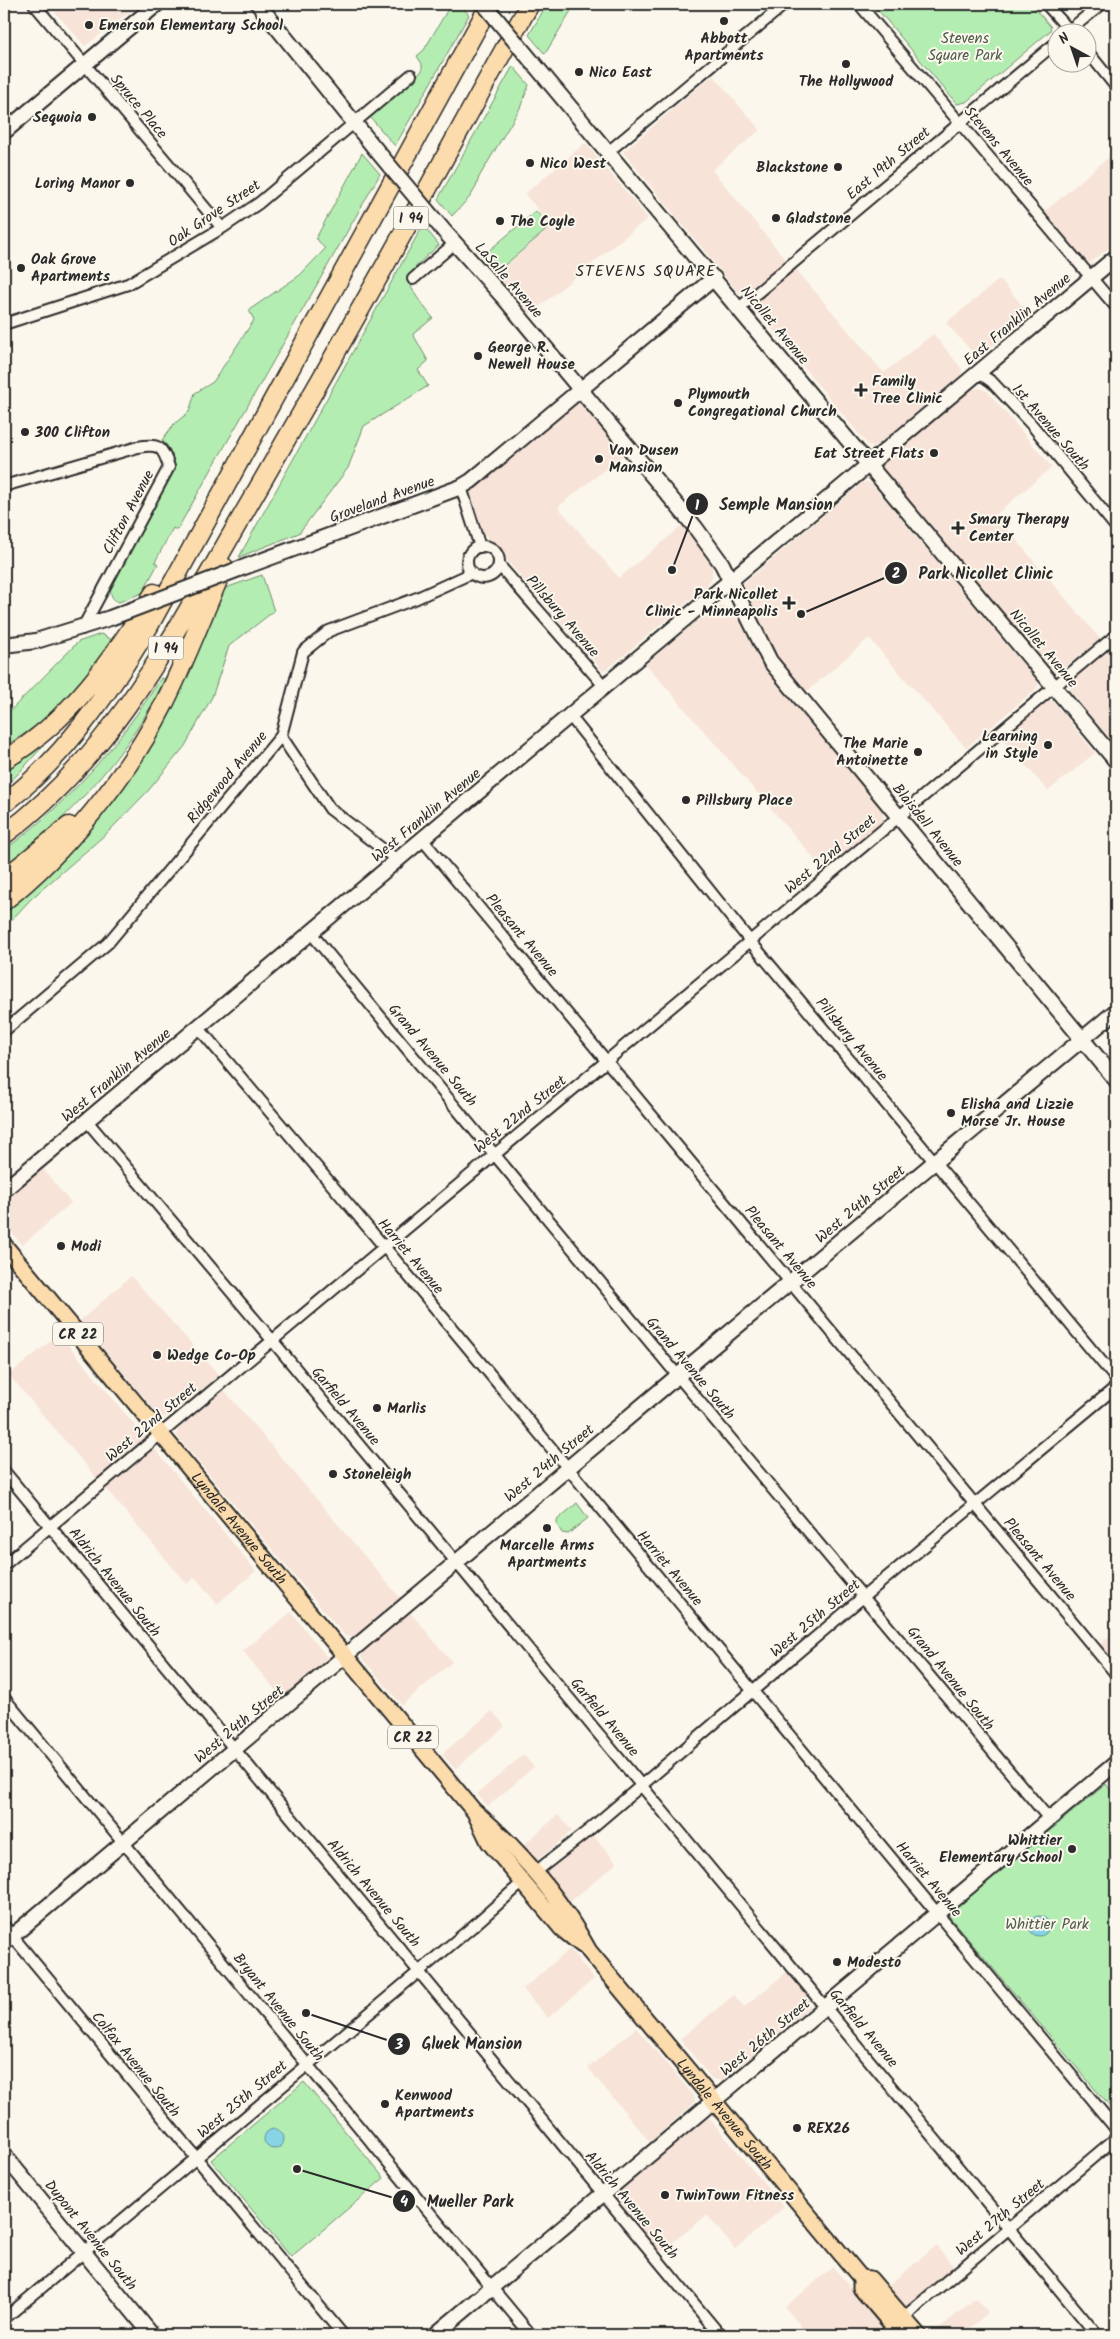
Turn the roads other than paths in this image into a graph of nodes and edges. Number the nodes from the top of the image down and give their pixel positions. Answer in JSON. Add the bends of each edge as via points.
{"nodes":[{"id":1,"x":34,"y":4,"type":"edge"},
{"id":2,"x":157,"y":4,"type":"edge"},
{"id":3,"x":258,"y":4,"type":"edge"},
{"id":4,"x":484,"y":4,"type":"edge"},
{"id":5,"x":490,"y":4,"type":"edge"},
{"id":6,"x":530,"y":4,"type":"edge"},
{"id":7,"x":785,"y":4,"type":"edge"},
{"id":8,"x":859,"y":4,"type":"edge"},
{"id":9,"x":1046,"y":4,"type":"edge"},
{"id":10,"x":1102,"y":4,"type":"edge"},
{"id":11,"x":1061,"y":22,"type":"edge"},
{"id":12,"x":1081,"y":22,"type":"edge"},
{"id":13,"x":1048,"y":49,"type":"edge"},
{"id":14,"x":84,"y":64,"type":"junction"},
{"id":15,"x":1098,"y":64,"type":"edge"},
{"id":16,"x":411,"y":75,"type":"dead end"},
{"id":17,"x":1116,"y":86,"type":"edge"},
{"id":18,"x":355,"y":123,"type":"junction"},
{"id":19,"x":959,"y":123,"type":"junction"},
{"id":20,"x":4,"y":132,"type":"edge"},
{"id":21,"x":608,"y":152,"type":"junction"},
{"id":22,"x":222,"y":228,"type":"junction"},
{"id":23,"x":455,"y":243,"type":"junction"},
{"id":24,"x":1116,"y":257,"type":"edge"},
{"id":25,"x":714,"y":278,"type":"junction"},
{"id":26,"x":1091,"y":278,"type":"junction"},
{"id":27,"x":413,"y":279,"type":"dead end"},
{"id":28,"x":1116,"y":307,"type":"edge"},
{"id":29,"x":738,"y":308,"type":"junction"},
{"id":30,"x":4,"y":324,"type":"edge"},
{"id":31,"x":979,"y":373,"type":"junction"},
{"id":32,"x":581,"y":389,"type":"junction"},
{"id":33,"x":259,"y":424,"type":"junction"},
{"id":34,"x":291,"y":432,"type":"junction"},
{"id":35,"x":870,"y":464,"type":"junction"},
{"id":36,"x":4,"y":486,"type":"edge"},
{"id":37,"x":460,"y":487,"type":"junction"},
{"id":38,"x":1116,"y":527,"type":"edge"},
{"id":39,"x":480,"y":547,"type":"junction"},
{"id":40,"x":499,"y":564,"type":"junction"},
{"id":41,"x":472,"y":573,"type":"junction"},
{"id":42,"x":730,"y":582,"type":"junction"},
{"id":43,"x":82,"y":628,"type":"junction"},
{"id":44,"x":1116,"y":635,"type":"edge"},
{"id":45,"x":4,"y":645,"type":"edge"},
{"id":46,"x":1055,"y":686,"type":"junction"},
{"id":47,"x":605,"y":687,"type":"junction"},
{"id":48,"x":570,"y":716,"type":"junction"},
{"id":49,"x":59,"y":717,"type":"junction"},
{"id":50,"x":147,"y":734,"type":"junction"},
{"id":51,"x":281,"y":736,"type":"junction"},
{"id":52,"x":4,"y":754,"type":"edge"},
{"id":53,"x":4,"y":760,"type":"edge"},
{"id":54,"x":1116,"y":761,"type":"edge"},
{"id":55,"x":4,"y":804,"type":"edge"},
{"id":56,"x":899,"y":816,"type":"junction"},
{"id":57,"x":4,"y":835,"type":"edge"},
{"id":58,"x":422,"y":839,"type":"junction"},
{"id":59,"x":397,"y":860,"type":"junction"},
{"id":60,"x":4,"y":878,"type":"edge"},
{"id":61,"x":4,"y":902,"type":"edge"},
{"id":62,"x":311,"y":933,"type":"junction"},
{"id":63,"x":750,"y":941,"type":"junction"},
{"id":64,"x":1116,"y":1011,"type":"edge"},
{"id":65,"x":198,"y":1027,"type":"junction"},
{"id":66,"x":4,"y":1031,"type":"edge"},
{"id":67,"x":1082,"y":1039,"type":"junction"},
{"id":68,"x":608,"y":1061,"type":"junction"},
{"id":69,"x":1116,"y":1080,"type":"edge"},
{"id":70,"x":87,"y":1121,"type":"junction"},
{"id":71,"x":495,"y":1154,"type":"junction"},
{"id":72,"x":936,"y":1163,"type":"junction"},
{"id":73,"x":4,"y":1190,"type":"edge"},
{"id":74,"x":4,"y":1245,"type":"edge"},
{"id":75,"x":384,"y":1247,"type":"junction"},
{"id":76,"x":791,"y":1282,"type":"junction"},
{"id":77,"x":272,"y":1340,"type":"junction"},
{"id":78,"x":678,"y":1376,"type":"junction"},
{"id":79,"x":1116,"y":1379,"type":"edge"},
{"id":80,"x":1116,"y":1387,"type":"edge"},
{"id":81,"x":161,"y":1433,"type":"junction"},
{"id":82,"x":568,"y":1468,"type":"junction"},
{"id":83,"x":4,"y":1471,"type":"edge"},
{"id":84,"x":976,"y":1505,"type":"junction"},
{"id":85,"x":50,"y":1526,"type":"junction"},
{"id":86,"x":456,"y":1562,"type":"junction"},
{"id":87,"x":4,"y":1565,"type":"edge"},
{"id":88,"x":864,"y":1596,"type":"junction"},
{"id":89,"x":347,"y":1656,"type":"junction"},
{"id":90,"x":1116,"y":1674,"type":"edge"},
{"id":91,"x":752,"y":1692,"type":"junction"},
{"id":92,"x":4,"y":1698,"type":"edge"},
{"id":93,"x":235,"y":1749,"type":"junction"},
{"id":94,"x":1116,"y":1763,"type":"edge"},
{"id":95,"x":642,"y":1785,"type":"junction"},
{"id":96,"x":1046,"y":1817,"type":"junction"},
{"id":97,"x":124,"y":1842,"type":"junction"},
{"id":98,"x":528,"y":1878,"type":"junction"},
{"id":99,"x":938,"y":1912,"type":"junction"},
{"id":100,"x":6,"y":1935,"type":"edge"},
{"id":101,"x":419,"y":1972,"type":"junction"},
{"id":102,"x":827,"y":2006,"type":"junction"},
{"id":103,"x":306,"y":2064,"type":"junction"},
{"id":104,"x":714,"y":2101,"type":"junction"},
{"id":105,"x":1116,"y":2130,"type":"edge"},
{"id":106,"x":1116,"y":2138,"type":"edge"},
{"id":107,"x":4,"y":2155,"type":"edge"},
{"id":108,"x":194,"y":2158,"type":"junction"},
{"id":109,"x":603,"y":2194,"type":"junction"},
{"id":110,"x":1009,"y":2228,"type":"junction"},
{"id":111,"x":83,"y":2252,"type":"junction"},
{"id":112,"x":491,"y":2287,"type":"junction"},
{"id":113,"x":4,"y":2319,"type":"edge"},
{"id":114,"x":896,"y":2329,"type":"edge"},
{"id":115,"x":152,"y":2335,"type":"edge"},
{"id":116,"x":343,"y":2335,"type":"edge"},
{"id":117,"x":434,"y":2335,"type":"edge"},
{"id":118,"x":531,"y":2335,"type":"edge"},
{"id":119,"x":720,"y":2335,"type":"edge"},
{"id":120,"x":918,"y":2335,"type":"edge"},
{"id":121,"x":1097,"y":2335,"type":"edge"}],
"edges":[{"from":1,"to":14,"type":"street","name":"Spruce Place"},
{"from":2,"to":14,"type":"street"},
{"from":3,"to":18,"type":"street","name":"LaSalle Avenue"},
{"from":4,"to":21,"type":"street","name":"Nicollet Avenue","bridge":true},
{"from":5,"to":33,"type":"highway","number":"I 94"},
{"from":6,"to":34,"type":"highway","number":"I 94"},
{"from":7,"to":21,"type":"street"},
{"from":8,"to":19,"type":"street","name":"Stevens Avenue"},
{"from":9,"to":11,"type":"street"},
{"from":10,"to":12,"type":"street"},
{"from":13,"to":19,"type":"street","name":"East 19th Street"},
{"from":14,"to":20,"type":"street"},
{"from":14,"to":22,"type":"street","name":"Spruce Place"},
{"from":15,"to":17,"type":"street"},
{"from":16,"to":18,"type":"street","name":"Oak Grove Street"},
{"from":18,"to":22,"type":"street","name":"Oak Grove Street","via":[[259,203]]},
{"from":18,"to":23,"type":"street","name":"LaSalle Avenue","bridge":true},
{"from":19,"to":26,"type":"street","name":"Stevens Avenue"},
{"from":19,"to":29,"type":"street","name":"East 19th Street"},
{"from":21,"to":25,"type":"street","name":"Nicollet Avenue"},
{"from":22,"to":30,"type":"street","name":"Oak Grove Street","via":[[128,284]]},
{"from":23,"to":27,"type":"street"},
{"from":23,"to":32,"type":"street","name":"LaSalle Avenue"},
{"from":24,"to":26,"type":"street","name":"East Franklin Avenue"},
{"from":25,"to":29,"type":"street","name":"Nicollet Avenue"},
{"from":25,"to":32,"type":"street","name":"Groveland Avenue"},
{"from":26,"to":28,"type":"street","name":"Stevens Avenue"},
{"from":26,"to":31,"type":"street","name":"East Franklin Avenue"},
{"from":29,"to":35,"type":"street","name":"Nicollet Avenue"},
{"from":31,"to":35,"type":"street","name":"East Franklin Avenue"},
{"from":31,"to":38,"type":"street","name":"1st Avenue South","via":[[992,382],[1032,426]]},
{"from":32,"to":37,"type":"street","name":"Groveland Avenue"},
{"from":32,"to":42,"type":"street","name":"LaSalle Avenue","via":[[695,526],[722,564]]},
{"from":33,"to":49,"type":"highway","via":[[111,659]]},
{"from":33,"to":55,"type":"highway","number":"I 94","via":[[124,668],[57,754]]},
{"from":34,"to":50,"type":"highway","via":[[248,513],[173,684]]},
{"from":34,"to":57,"type":"highway","number":"I 94","via":[[165,649],[123,713],[57,791]]},
{"from":35,"to":42,"type":"street","name":"West Franklin Avenue"},
{"from":35,"to":46,"type":"street","name":"Nicollet Avenue"},
{"from":36,"to":43,"type":"street","name":"Clifton Avenue","via":[[151,444],[165,454],[169,467]]},
{"from":37,"to":39,"type":"street"},
{"from":37,"to":43,"type":"street","name":"Groveland Avenue","bridge":true},
{"from":39,"to":40,"type":"street","via":[[494,550]]},
{"from":39,"to":41,"type":"street","via":[[468,560]]},
{"from":40,"to":41,"type":"street","via":[[494,574],[489,576],[478,577]]},
{"from":40,"to":47,"type":"street","name":"Pillsbury Avenue"},
{"from":41,"to":51,"type":"street","name":"Ridgewood Avenue","via":[[329,631],[304,652]]},
{"from":42,"to":47,"type":"street","name":"West Franklin Avenue"},
{"from":42,"to":56,"type":"street","name":"Blaisdell Avenue","via":[[770,661]]},
{"from":43,"to":45,"type":"street","name":"Groveland Avenue","via":[[35,641]]},
{"from":44,"to":46,"type":"street","name":"West 22nd Street"},
{"from":46,"to":54,"type":"street","name":"Nicollet Avenue"},
{"from":46,"to":56,"type":"street","name":"West 22nd Street"},
{"from":47,"to":48,"type":"street","name":"West Franklin Avenue"},
{"from":48,"to":58,"type":"street","name":"West Franklin Avenue"},
{"from":48,"to":63,"type":"street","name":"Pillsbury Avenue"},
{"from":49,"to":52,"type":"highway","via":[[34,737]]},
{"from":49,"to":53,"type":"highway"},
{"from":50,"to":60,"type":"highway","via":[[91,804]]},
{"from":50,"to":61,"type":"highway","via":[[68,842]]},
{"from":51,"to":59,"type":"street","via":[[330,810]]},
{"from":51,"to":66,"type":"street","name":"Ridgewood Avenue","via":[[108,943]]},
{"from":56,"to":63,"type":"street","name":"West 22nd Street"},
{"from":56,"to":67,"type":"street","name":"Blaisdell Avenue"},
{"from":58,"to":59,"type":"street","name":"West Franklin Avenue"},
{"from":58,"to":68,"type":"street","name":"Pleasant Avenue"},
{"from":59,"to":62,"type":"street","name":"West Franklin Avenue"},
{"from":62,"to":65,"type":"street","name":"West Franklin Avenue"},
{"from":62,"to":71,"type":"street","name":"Grand Avenue South"},
{"from":63,"to":68,"type":"street","name":"West 22nd Street"},
{"from":63,"to":72,"type":"street","name":"Pillsbury Avenue"},
{"from":64,"to":67,"type":"street","name":"West 24th Street"},
{"from":65,"to":70,"type":"street","name":"West Franklin Avenue"},
{"from":65,"to":75,"type":"street","name":"Harriet Avenue"},
{"from":67,"to":69,"type":"street","name":"Blaisdell Avenue"},
{"from":67,"to":72,"type":"street","name":"West 24th Street"},
{"from":68,"to":71,"type":"street","name":"West 22nd Street"},
{"from":68,"to":76,"type":"street","name":"Pleasant Avenue"},
{"from":70,"to":73,"type":"street","name":"West Franklin Avenue"},
{"from":70,"to":77,"type":"street","name":"Garfield Avenue"},
{"from":71,"to":75,"type":"street","name":"West 22nd Street"},
{"from":71,"to":78,"type":"street","name":"Grand Avenue South"},
{"from":72,"to":76,"type":"street","name":"West 24th Street"},
{"from":72,"to":79,"type":"street","name":"Pillsbury Avenue"},
{"from":74,"to":81,"type":"main road","name":"Lyndale Avenue South","number":"CR 22"},
{"from":75,"to":77,"type":"street","name":"West 22nd Street"},
{"from":75,"to":82,"type":"street","name":"Harriet Avenue"},
{"from":76,"to":78,"type":"street","name":"West 24th Street"},
{"from":76,"to":84,"type":"street","name":"Pleasant Avenue"},
{"from":77,"to":81,"type":"street","name":"West 22nd Street"},
{"from":77,"to":86,"type":"street","name":"Garfield Avenue"},
{"from":78,"to":82,"type":"street","name":"West 24th Street"},
{"from":78,"to":88,"type":"street","name":"Grand Avenue South"},
{"from":80,"to":84,"type":"street","name":"West 25th Street"},
{"from":81,"to":85,"type":"street","name":"West 22nd Street"},
{"from":81,"to":89,"type":"main road","name":"Lyndale Avenue South","number":"CR 22"},
{"from":82,"to":86,"type":"street","name":"West 24th Street"},
{"from":82,"to":91,"type":"street","name":"Harriet Avenue"},
{"from":83,"to":85,"type":"street","name":"Aldrich Avenue South"},
{"from":84,"to":88,"type":"street","name":"West 25th Street"},
{"from":84,"to":90,"type":"street","name":"Pleasant Avenue"},
{"from":85,"to":87,"type":"street","name":"West 22nd Street"},
{"from":85,"to":93,"type":"street","name":"Aldrich Avenue South"},
{"from":86,"to":89,"type":"street","name":"West 24th Street"},
{"from":86,"to":95,"type":"street","name":"Garfield Avenue"},
{"from":88,"to":91,"type":"street","name":"West 25th Street"},
{"from":88,"to":96,"type":"street","name":"Grand Avenue South"},
{"from":89,"to":93,"type":"street","name":"West 24th Street"},
{"from":89,"to":98,"type":"main road","name":"Lyndale Avenue South","number":"CR 22","via":[[473,1810],[488,1842]]},
{"from":91,"to":95,"type":"street","name":"West 25th Street"},
{"from":91,"to":99,"type":"street","name":"Harriet Avenue"},
{"from":92,"to":97,"type":"street","name":"Bryant Avenue South"},
{"from":93,"to":97,"type":"street","name":"West 24th Street"},
{"from":93,"to":101,"type":"street","name":"Aldrich Avenue South"},
{"from":94,"to":96,"type":"street","name":"West 26th Street"},
{"from":95,"to":98,"type":"street","name":"West 25th Street"},
{"from":95,"to":102,"type":"street","name":"Garfield Avenue"},
{"from":96,"to":99,"type":"street","name":"West 26th Street"},
{"from":97,"to":100,"type":"street","name":"West 24th Street"},
{"from":97,"to":103,"type":"street","name":"Bryant Avenue South"},
{"from":98,"to":101,"type":"street","name":"West 25th Street"},
{"from":98,"to":104,"type":"main road","name":"Lyndale Avenue South","number":"CR 22","via":[[562,1929],[589,1951]]},
{"from":99,"to":102,"type":"street","name":"West 26th Street"},
{"from":99,"to":105,"type":"street","name":"Harriet Avenue"},
{"from":100,"to":108,"type":"street","name":"Colfax Avenue South"},
{"from":101,"to":103,"type":"street","name":"West 25th Street"},
{"from":101,"to":109,"type":"street","name":"Aldrich Avenue South"},
{"from":102,"to":104,"type":"street","name":"West 26th Street"},
{"from":102,"to":110,"type":"street","name":"Garfield Avenue"},
{"from":103,"to":108,"type":"street","name":"West 25th Street"},
{"from":103,"to":112,"type":"street","name":"Bryant Avenue South"},
{"from":104,"to":109,"type":"street","name":"West 26th Street"},
{"from":104,"to":114,"type":"main road","name":"Lyndale Avenue South","number":"CR 22","via":[[861,2278],[861,2288]]},
{"from":106,"to":110,"type":"street","name":"West 27th Street"},
{"from":107,"to":111,"type":"street","name":"Dupont Avenue South"},
{"from":108,"to":111,"type":"street","name":"West 25th Street"},
{"from":108,"to":116,"type":"street","name":"Colfax Avenue South"},
{"from":109,"to":112,"type":"street","name":"West 26th Street"},
{"from":109,"to":119,"type":"street","name":"Aldrich Avenue South"},
{"from":110,"to":114,"type":"street","name":"West 27th Street"},
{"from":110,"to":121,"type":"street","name":"Garfield Avenue"},
{"from":111,"to":113,"type":"street","name":"West 25th Street"},
{"from":111,"to":115,"type":"street","name":"Dupont Avenue South"},
{"from":112,"to":117,"type":"street","name":"West 26th Street"},
{"from":112,"to":118,"type":"street","name":"Bryant Avenue South"},
{"from":114,"to":120,"type":"main road","name":"Lyndale Avenue South","number":"CR 22"}]}
